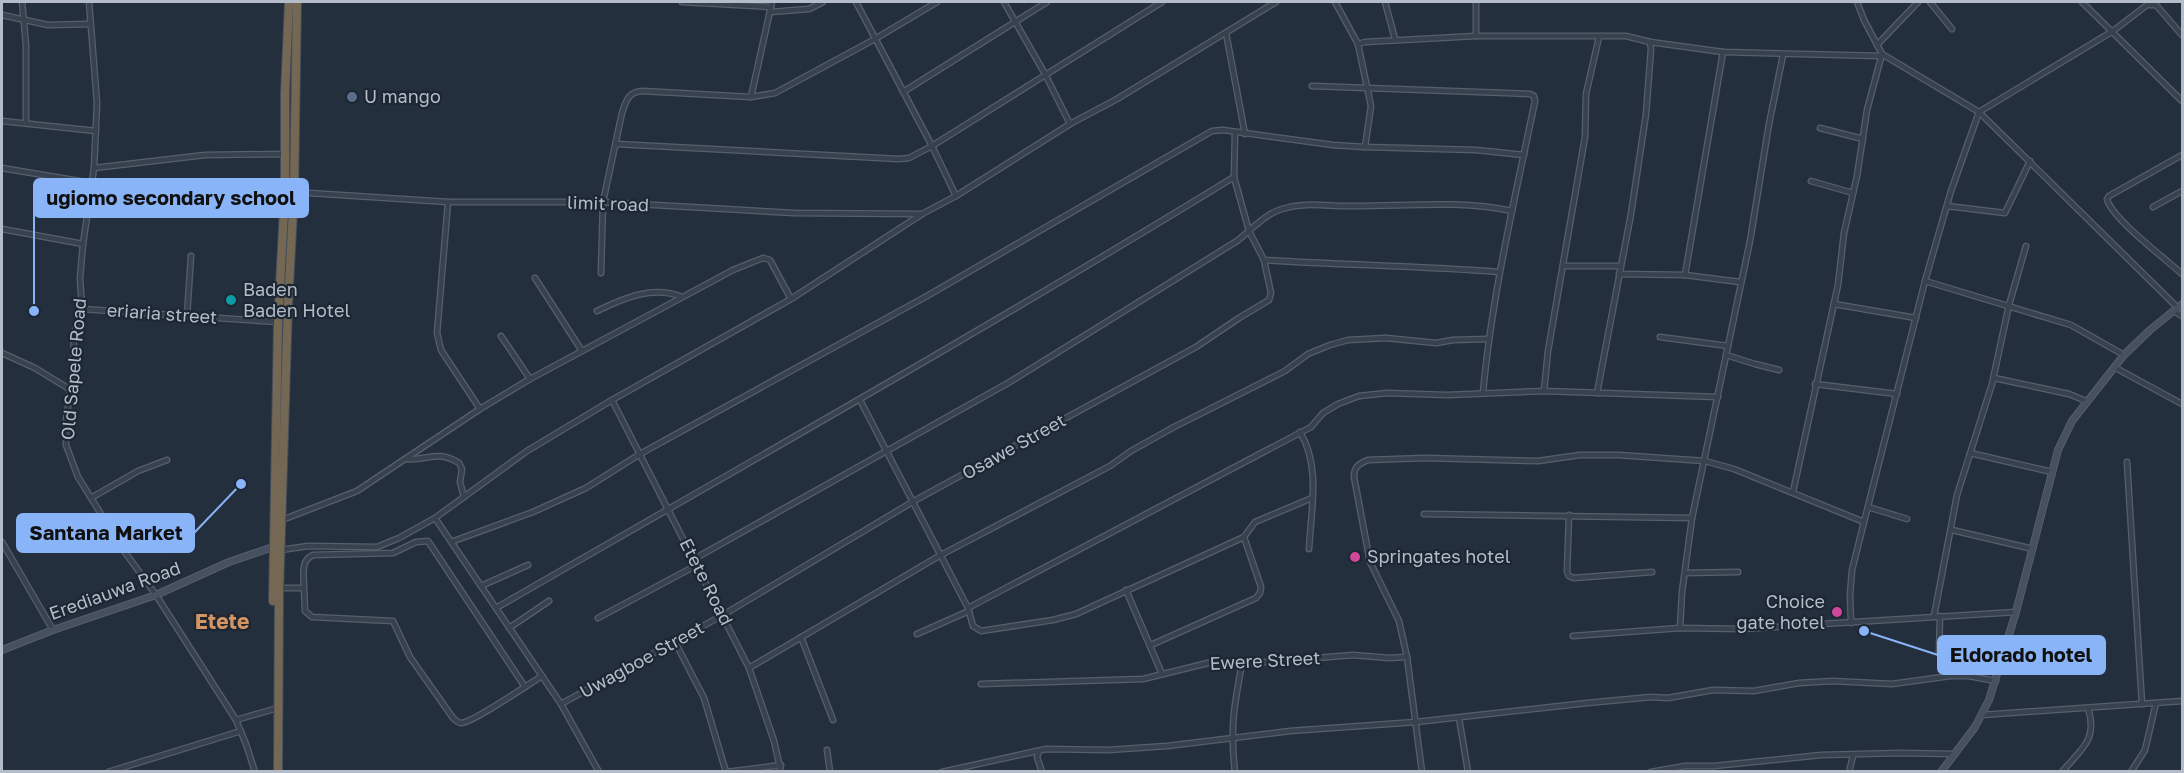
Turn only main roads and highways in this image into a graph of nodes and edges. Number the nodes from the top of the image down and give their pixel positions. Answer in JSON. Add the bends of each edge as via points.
{"nodes":[{"id":1,"x":290,"y":2,"type":"edge"},
{"id":2,"x":297,"y":2,"type":"edge"},
{"id":3,"x":282,"y":342,"type":"junction"},
{"id":4,"x":276,"y":549,"type":"junction"},
{"id":5,"x":273,"y":771,"type":"edge"},
{"id":6,"x":278,"y":771,"type":"edge"}],
"edges":[{"from":1,"to":3,"type":"highway","via":[[278,322]]},
{"from":2,"to":3,"type":"highway","via":[[294,192]]},
{"from":3,"to":4,"type":"highway"},
{"from":3,"to":4,"type":"highway","via":[[282,520]]},
{"from":4,"to":5,"type":"highway"},
{"from":4,"to":6,"type":"highway"}]}
